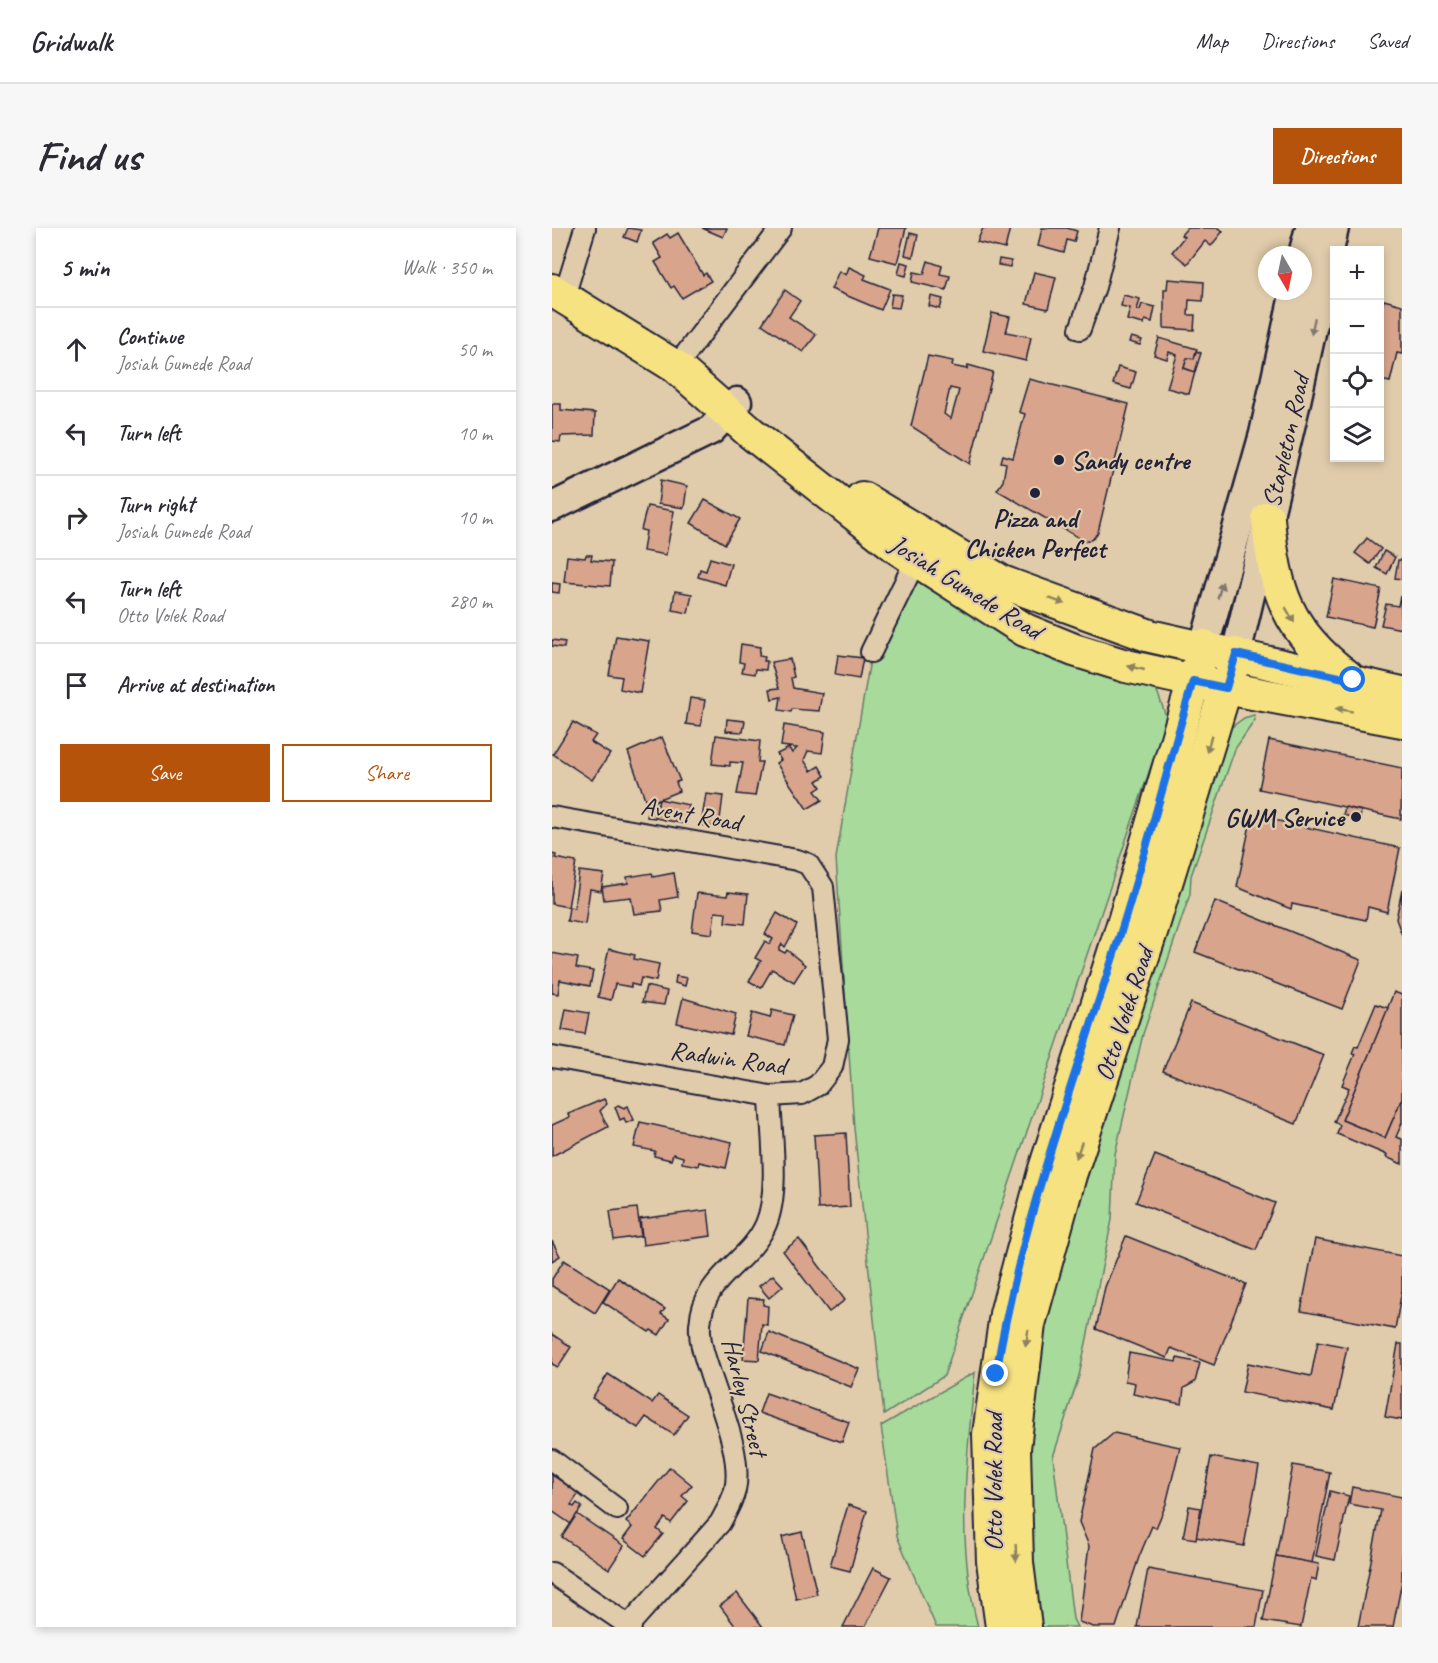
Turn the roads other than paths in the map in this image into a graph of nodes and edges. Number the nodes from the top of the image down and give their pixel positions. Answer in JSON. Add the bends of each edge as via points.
{"nodes":[{"id":1,"x":585,"y":228,"type":"edge"},
{"id":2,"x":781,"y":228,"type":"edge"},
{"id":3,"x":1110,"y":228,"type":"edge"},
{"id":4,"x":1310,"y":228,"type":"edge"},
{"id":5,"x":1334,"y":228,"type":"edge"},
{"id":6,"x":1305,"y":246,"type":"edge"},
{"id":7,"x":558,"y":293,"type":"edge"},
{"id":8,"x":1293,"y":300,"type":"edge"},
{"id":9,"x":1080,"y":329,"type":"dead end"},
{"id":10,"x":681,"y":370,"type":"junction"},
{"id":11,"x":732,"y":408,"type":"junction"},
{"id":12,"x":552,"y":507,"type":"edge"},
{"id":13,"x":1268,"y":518,"type":"junction"},
{"id":14,"x":921,"y":550,"type":"junction"},
{"id":15,"x":1204,"y":646,"type":"junction"},
{"id":16,"x":871,"y":652,"type":"dead end"},
{"id":17,"x":1236,"y":654,"type":"junction"},
{"id":18,"x":1353,"y":680,"type":"junction"},
{"id":19,"x":1193,"y":681,"type":"junction"},
{"id":20,"x":1226,"y":688,"type":"junction"},
{"id":21,"x":1402,"y":693,"type":"edge"},
{"id":22,"x":1402,"y":721,"type":"edge"},
{"id":23,"x":552,"y":817,"type":"edge"},
{"id":24,"x":816,"y":872,"type":"joint"},
{"id":25,"x":552,"y":1057,"type":"edge"},
{"id":26,"x":770,"y":1096,"type":"junction"},
{"id":27,"x":552,"y":1460,"type":"edge"},
{"id":28,"x":617,"y":1509,"type":"dead end"},
{"id":29,"x":552,"y":1573,"type":"edge"},
{"id":30,"x":630,"y":1626,"type":"edge"},
{"id":31,"x":1002,"y":1627,"type":"edge"},
{"id":32,"x":1025,"y":1627,"type":"edge"}],
"edges":[{"from":1,"to":7,"type":"street"},
{"from":2,"to":10,"type":"street"},
{"from":3,"to":9,"type":"street"},
{"from":4,"to":6,"type":"main road"},
{"from":5,"to":13,"type":"main road","name":"Stapleton Road","one_way":true},
{"from":7,"to":10,"type":"main road","name":"Josiah Gumede Road"},
{"from":15,"to":8,"type":"main road","name":"Stapleton Road","one_way":true,"via":[[1264,434]]},
{"from":10,"to":11,"type":"main road","name":"Josiah Gumede Road"},
{"from":11,"to":12,"type":"main road","via":[[711,430]]},
{"from":11,"to":14,"type":"main road","name":"Josiah Gumede Road"},
{"from":13,"to":17,"type":"main road","name":"Stapleton Road"},
{"from":13,"to":18,"type":"main road","one_way":true,"via":[[1274,569],[1285,604],[1302,635],[1319,655]]},
{"from":14,"to":15,"type":"main road","name":"Josiah Gumede Road","one_way":true,"via":[[1150,636]]},
{"from":14,"to":16,"type":"street"},
{"from":19,"to":14,"type":"main road","name":"Josiah Gumede Road","one_way":true,"via":[[1116,663],[1025,630]]},
{"from":15,"to":17,"type":"main road","name":"Josiah Gumede Road"},
{"from":15,"to":19,"type":"main road","name":"Otto Volek Road"},
{"from":17,"to":18,"type":"main road","name":"Josiah Gumede Road"},
{"from":17,"to":20,"type":"main road","name":"Otto Volek Road"},
{"from":18,"to":21,"type":"main road","name":"Josiah Gumede Road"},
{"from":19,"to":20,"type":"main road","name":"Josiah Gumede Road"},
{"from":19,"to":31,"type":"main road","name":"Otto Volek Road","via":[[1125,918],[1044,1172],[1006,1314],[989,1434],[993,1562]]},
{"from":22,"to":20,"type":"main road","name":"Josiah Gumede Road","one_way":true},
{"from":20,"to":32,"type":"main road","name":"Otto Volek Road","one_way":true,"via":[[1151,932],[1070,1175],[1029,1324],[1014,1448],[1017,1563]]},
{"from":23,"to":24,"type":"street","name":"Avent Road","via":[[797,860]]},
{"from":24,"to":26,"type":"street","name":"Radwin Road","via":[[823,886],[838,1039],[832,1067],[818,1085],[802,1094]]},
{"from":25,"to":26,"type":"street","name":"Radwin Road"},
{"from":26,"to":30,"type":"street","name":"Harley Street","via":[[770,1211],[756,1241],[715,1283],[706,1299],[700,1326],[701,1345],[733,1449],[736,1488],[720,1523]]},
{"from":27,"to":28,"type":"street"},
{"from":29,"to":30,"type":"street"}]}
